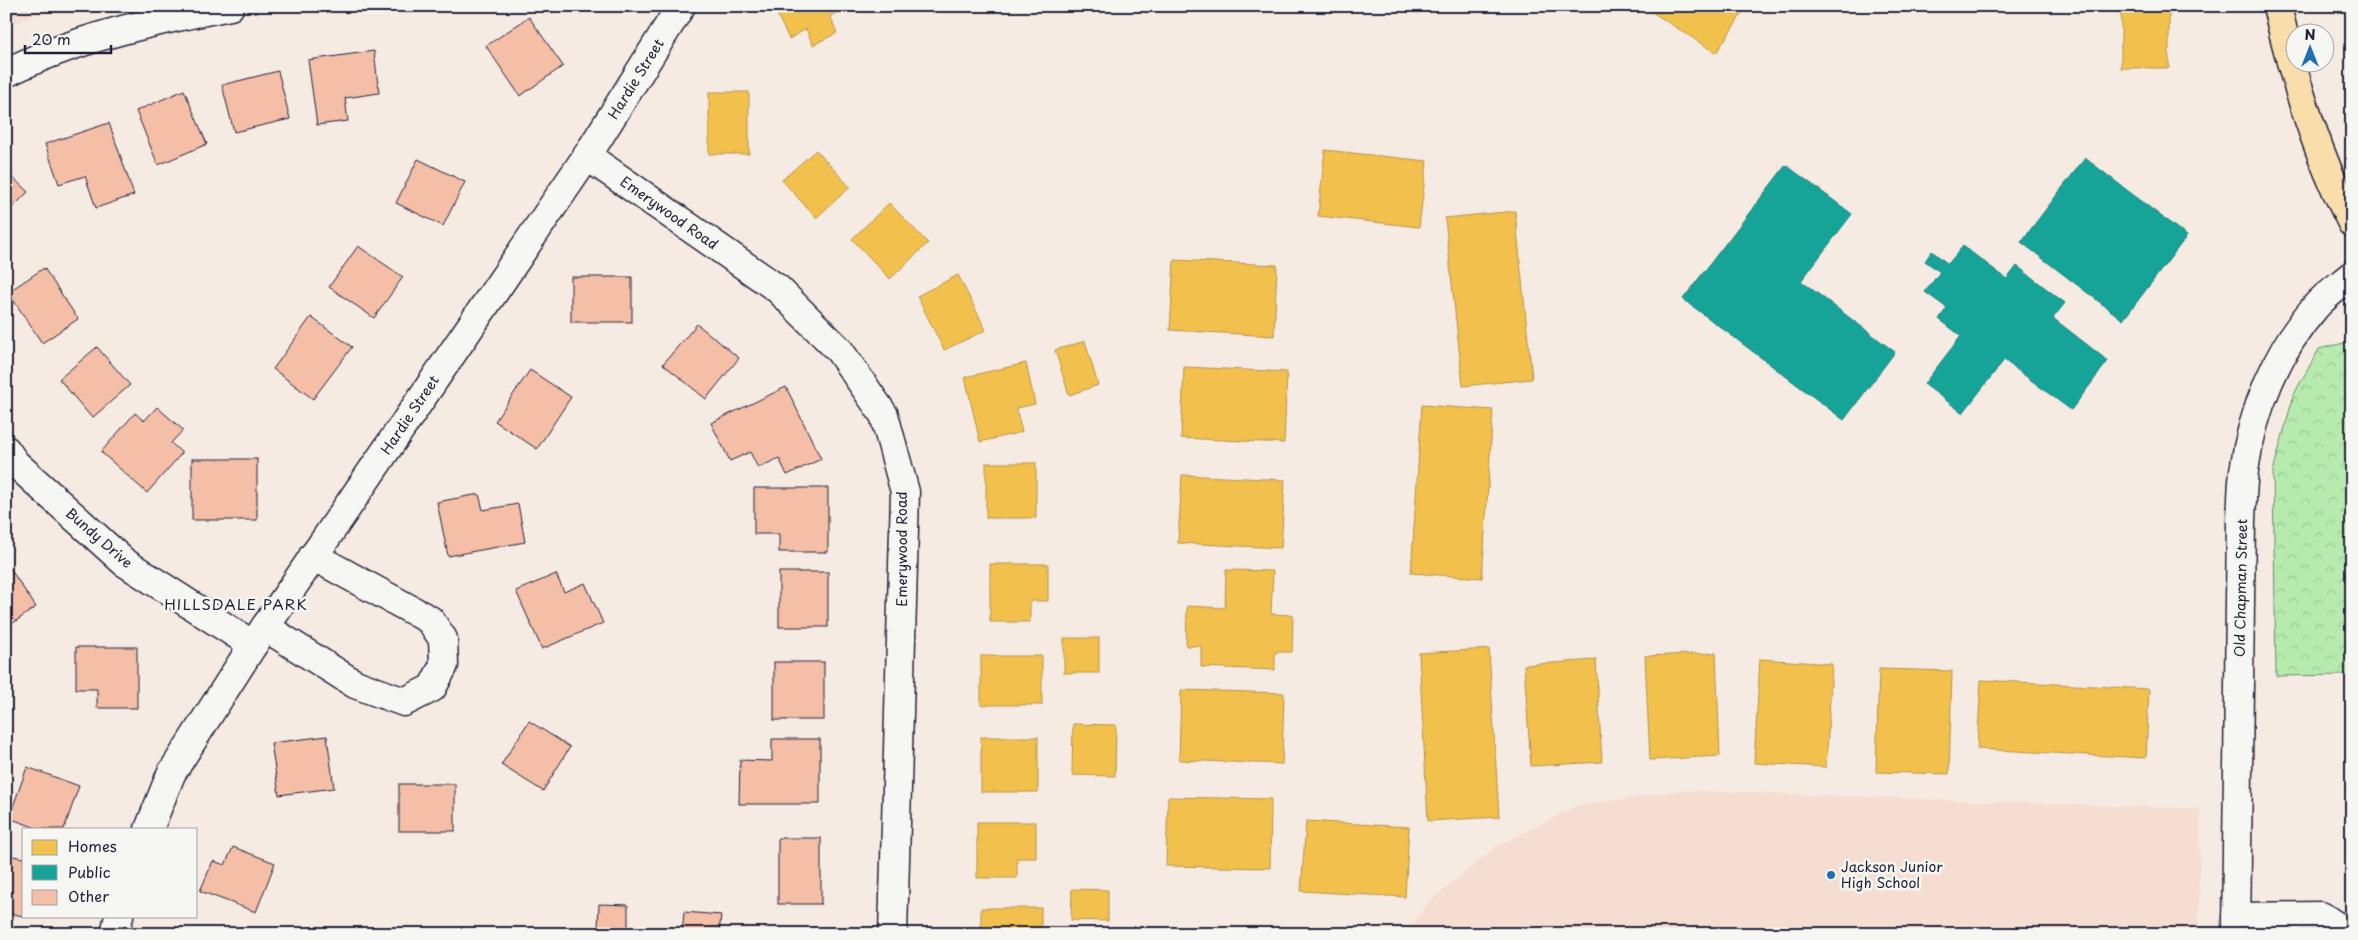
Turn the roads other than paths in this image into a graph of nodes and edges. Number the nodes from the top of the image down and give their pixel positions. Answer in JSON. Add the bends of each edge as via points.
{"nodes":[{"id":1,"x":230,"y":6,"type":"edge"},
{"id":2,"x":681,"y":6,"type":"edge"},
{"id":3,"x":2278,"y":6,"type":"edge"},
{"id":4,"x":6,"y":73,"type":"edge"},
{"id":5,"x":587,"y":156,"type":"junction"},
{"id":6,"x":2352,"y":224,"type":"edge"},
{"id":7,"x":2352,"y":275,"type":"edge"},
{"id":8,"x":9,"y":461,"type":"edge"},
{"id":9,"x":313,"y":556,"type":"junction"},
{"id":10,"x":259,"y":636,"type":"junction"},
{"id":11,"x":149,"y":828,"type":"edge"},
{"id":12,"x":119,"y":918,"type":"edge"},
{"id":13,"x":2236,"y":925,"type":"edge"},
{"id":14,"x":115,"y":934,"type":"edge"},
{"id":15,"x":894,"y":934,"type":"edge"},
{"id":16,"x":2348,"y":934,"type":"edge"}],
"edges":[{"from":1,"to":4,"type":"street","via":[[97,37]]},
{"from":2,"to":5,"type":"street","name":"Hardie Street"},
{"from":3,"to":6,"type":"main road","via":[[2311,129]]},
{"from":5,"to":9,"type":"street","name":"Hardie Street"},
{"from":5,"to":15,"type":"street","name":"Emerywood Road","via":[[778,289],[839,350],[884,415],[905,492]]},
{"from":7,"to":13,"type":"street","name":"Old Chapman Street","via":[[2317,304],[2286,348],[2268,384],[2252,432],[2244,471]]},
{"from":8,"to":10,"type":"street","name":"Bundy Drive","via":[[124,562]]},
{"from":9,"to":10,"type":"street","name":"Hardie Street"},
{"from":9,"to":10,"type":"street","name":"Bundy Drive","via":[[430,620],[443,639],[444,665],[432,688],[404,702],[354,684]]},
{"from":10,"to":11,"type":"street","name":"Hardie Street","via":[[171,774]]},
{"from":12,"to":14,"type":"street"},
{"from":13,"to":16,"type":"street","via":[[2321,916]]}]}
